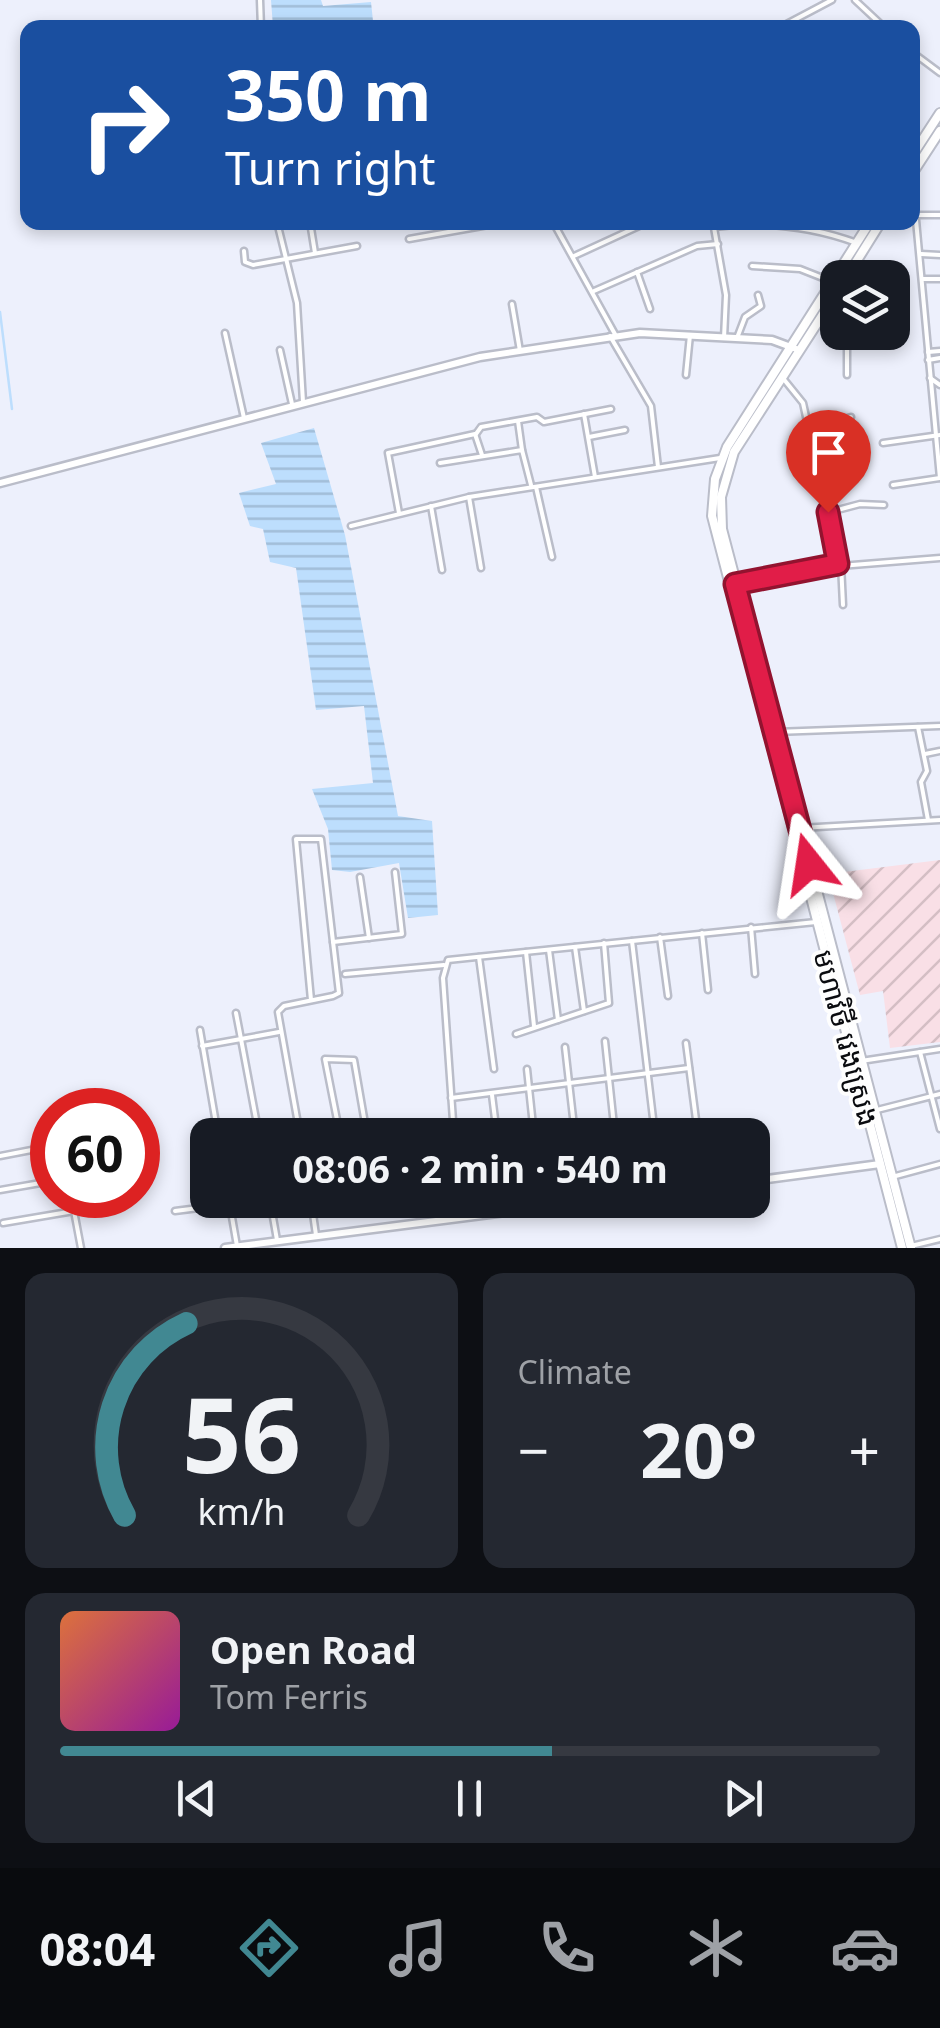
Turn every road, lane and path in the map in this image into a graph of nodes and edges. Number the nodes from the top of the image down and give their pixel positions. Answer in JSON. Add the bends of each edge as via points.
{"nodes":[{"id":1,"x":832,"y":0,"type":"edge"},
{"id":2,"x":855,"y":0,"type":"edge"},
{"id":3,"x":794,"y":20,"type":"edge"},
{"id":4,"x":876,"y":20,"type":"edge"},
{"id":5,"x":940,"y":113,"type":"edge"},
{"id":6,"x":940,"y":131,"type":"edge"},
{"id":7,"x":920,"y":144,"type":"edge"},
{"id":8,"x":920,"y":162,"type":"edge"},
{"id":9,"x":279,"y":230,"type":"edge"},
{"id":10,"x":312,"y":230,"type":"edge"},
{"id":11,"x":460,"y":230,"type":"edge"},
{"id":12,"x":558,"y":230,"type":"edge"},
{"id":13,"x":631,"y":230,"type":"edge"},
{"id":14,"x":715,"y":230,"type":"edge"},
{"id":15,"x":823,"y":230,"type":"edge"},
{"id":16,"x":865,"y":230,"type":"edge"},
{"id":17,"x":876,"y":230,"type":"edge"},
{"id":18,"x":919,"y":230,"type":"edge"},
{"id":19,"x":409,"y":239,"type":"dead end"},
{"id":20,"x":857,"y":243,"type":"junction"},
{"id":21,"x":718,"y":244,"type":"junction"},
{"id":22,"x":357,"y":246,"type":"dead end"},
{"id":23,"x":244,"y":251,"type":"dead end"},
{"id":24,"x":316,"y":253,"type":"junction"},
{"id":25,"x":921,"y":254,"type":"junction"},
{"id":26,"x":940,"y":254,"type":"edge"},
{"id":27,"x":574,"y":256,"type":"junction"},
{"id":28,"x":286,"y":258,"type":"junction"},
{"id":29,"x":848,"y":260,"type":"edge"},
{"id":30,"x":857,"y":260,"type":"edge"},
{"id":31,"x":752,"y":266,"type":"dead end"},
{"id":32,"x":637,"y":272,"type":"junction"},
{"id":33,"x":820,"y":279,"type":"edge"},
{"id":34,"x":923,"y":279,"type":"junction"},
{"id":35,"x":940,"y":280,"type":"edge"},
{"id":36,"x":594,"y":291,"type":"junction"},
{"id":37,"x":758,"y":295,"type":"dead end"},
{"id":38,"x":512,"y":304,"type":"dead end"},
{"id":39,"x":650,"y":309,"type":"dead end"},
{"id":40,"x":820,"y":310,"type":"edge"},
{"id":41,"x":820,"y":316,"type":"edge"},
{"id":42,"x":817,"y":322,"type":"junction"},
{"id":43,"x":820,"y":323,"type":"edge"},
{"id":44,"x":225,"y":333,"type":"dead end"},
{"id":45,"x":690,"y":335,"type":"junction"},
{"id":46,"x":613,"y":336,"type":"junction"},
{"id":47,"x":724,"y":338,"type":"junction"},
{"id":48,"x":737,"y":338,"type":"junction"},
{"id":49,"x":796,"y":348,"type":"junction"},
{"id":50,"x":280,"y":350,"type":"dead end"},
{"id":51,"x":846,"y":350,"type":"edge"},
{"id":52,"x":520,"y":351,"type":"junction"},
{"id":53,"x":940,"y":351,"type":"edge"},
{"id":54,"x":928,"y":352,"type":"junction"},
{"id":55,"x":940,"y":358,"type":"edge"},
{"id":56,"x":928,"y":360,"type":"junction"},
{"id":57,"x":686,"y":374,"type":"dead end"},
{"id":58,"x":847,"y":375,"type":"dead end"},
{"id":59,"x":782,"y":377,"type":"junction"},
{"id":60,"x":930,"y":378,"type":"junction"},
{"id":61,"x":940,"y":384,"type":"edge"},
{"id":62,"x":303,"y":402,"type":"junction"},
{"id":63,"x":292,"y":404,"type":"junction"},
{"id":64,"x":611,"y":408,"type":"dead end"},
{"id":65,"x":584,"y":414,"type":"junction"},
{"id":66,"x":851,"y":417,"type":"dead end"},
{"id":67,"x":244,"y":418,"type":"junction"},
{"id":68,"x":518,"y":421,"type":"junction"},
{"id":69,"x":810,"y":428,"type":"junction"},
{"id":70,"x":626,"y":430,"type":"dead end"},
{"id":71,"x":476,"y":434,"type":"junction"},
{"id":72,"x":937,"y":436,"type":"edge"},
{"id":73,"x":589,"y":437,"type":"junction"},
{"id":74,"x":883,"y":443,"type":"dead end"},
{"id":75,"x":522,"y":450,"type":"junction"},
{"id":76,"x":482,"y":455,"type":"junction"},
{"id":77,"x":721,"y":458,"type":"junction"},
{"id":78,"x":440,"y":463,"type":"dead end"},
{"id":79,"x":658,"y":467,"type":"junction"},
{"id":80,"x":595,"y":477,"type":"junction"},
{"id":81,"x":940,"y":478,"type":"edge"},
{"id":82,"x":0,"y":482,"type":"edge"},
{"id":83,"x":893,"y":485,"type":"dead end"},
{"id":84,"x":534,"y":487,"type":"junction"},
{"id":85,"x":470,"y":498,"type":"junction"},
{"id":86,"x":884,"y":505,"type":"dead end"},
{"id":87,"x":431,"y":506,"type":"junction"},
{"id":88,"x":399,"y":512,"type":"junction"},
{"id":89,"x":828,"y":512,"type":"junction"},
{"id":90,"x":352,"y":526,"type":"dead end"},
{"id":91,"x":552,"y":557,"type":"dead end"},
{"id":92,"x":940,"y":558,"type":"edge"},
{"id":93,"x":839,"y":564,"type":"junction"},
{"id":94,"x":481,"y":568,"type":"dead end"},
{"id":95,"x":442,"y":570,"type":"dead end"},
{"id":96,"x":731,"y":585,"type":"junction"},
{"id":97,"x":843,"y":605,"type":"dead end"},
{"id":98,"x":940,"y":726,"type":"edge"},
{"id":99,"x":918,"y":727,"type":"junction"},
{"id":100,"x":774,"y":732,"type":"junction"},
{"id":101,"x":940,"y":751,"type":"edge"},
{"id":102,"x":925,"y":754,"type":"junction"},
{"id":103,"x":928,"y":820,"type":"junction"},
{"id":104,"x":940,"y":820,"type":"edge"},
{"id":105,"x":796,"y":829,"type":"junction"},
{"id":106,"x":394,"y":872,"type":"dead end"},
{"id":107,"x":360,"y":876,"type":"dead end"},
{"id":108,"x":816,"y":922,"type":"junction"},
{"id":109,"x":751,"y":928,"type":"junction"},
{"id":110,"x":702,"y":933,"type":"junction"},
{"id":111,"x":660,"y":937,"type":"junction"},
{"id":112,"x":369,"y":938,"type":"junction"},
{"id":113,"x":632,"y":940,"type":"junction"},
{"id":114,"x":333,"y":942,"type":"junction"},
{"id":115,"x":604,"y":943,"type":"junction"},
{"id":116,"x":575,"y":946,"type":"junction"},
{"id":117,"x":549,"y":950,"type":"junction"},
{"id":118,"x":526,"y":952,"type":"junction"},
{"id":119,"x":479,"y":957,"type":"junction"},
{"id":120,"x":444,"y":965,"type":"junction"},
{"id":121,"x":834,"y":972,"type":"junction"},
{"id":122,"x":345,"y":974,"type":"dead end"},
{"id":123,"x":755,"y":974,"type":"dead end"},
{"id":124,"x":708,"y":990,"type":"dead end"},
{"id":125,"x":668,"y":996,"type":"dead end"},
{"id":126,"x":311,"y":1000,"type":"junction"},
{"id":127,"x":584,"y":1012,"type":"junction"},
{"id":128,"x":236,"y":1013,"type":"dead end"},
{"id":129,"x":558,"y":1020,"type":"junction"},
{"id":130,"x":534,"y":1028,"type":"junction"},
{"id":131,"x":200,"y":1030,"type":"dead end"},
{"id":132,"x":282,"y":1032,"type":"junction"},
{"id":133,"x":516,"y":1034,"type":"dead end"},
{"id":134,"x":241,"y":1039,"type":"junction"},
{"id":135,"x":605,"y":1041,"type":"dead end"},
{"id":136,"x":686,"y":1043,"type":"dead end"},
{"id":137,"x":202,"y":1046,"type":"junction"},
{"id":138,"x":565,"y":1048,"type":"dead end"},
{"id":139,"x":940,"y":1050,"type":"edge"},
{"id":140,"x":920,"y":1052,"type":"junction"},
{"id":141,"x":857,"y":1062,"type":"junction"},
{"id":142,"x":527,"y":1068,"type":"dead end"},
{"id":143,"x":689,"y":1068,"type":"junction"},
{"id":144,"x":494,"y":1069,"type":"dead end"},
{"id":145,"x":648,"y":1074,"type":"junction"},
{"id":146,"x":609,"y":1079,"type":"junction"},
{"id":147,"x":570,"y":1084,"type":"junction"},
{"id":148,"x":529,"y":1089,"type":"junction"},
{"id":149,"x":492,"y":1094,"type":"junction"},
{"id":150,"x":940,"y":1094,"type":"edge"},
{"id":151,"x":931,"y":1096,"type":"junction"},
{"id":152,"x":451,"y":1098,"type":"junction"},
{"id":153,"x":875,"y":1110,"type":"junction"},
{"id":154,"x":215,"y":1118,"type":"edge"},
{"id":155,"x":256,"y":1118,"type":"edge"},
{"id":156,"x":297,"y":1118,"type":"edge"},
{"id":157,"x":337,"y":1118,"type":"edge"},
{"id":158,"x":365,"y":1118,"type":"edge"},
{"id":159,"x":453,"y":1118,"type":"edge"},
{"id":160,"x":495,"y":1118,"type":"edge"},
{"id":161,"x":532,"y":1118,"type":"edge"},
{"id":162,"x":573,"y":1118,"type":"edge"},
{"id":163,"x":614,"y":1118,"type":"edge"},
{"id":164,"x":654,"y":1118,"type":"edge"},
{"id":165,"x":696,"y":1118,"type":"edge"},
{"id":166,"x":940,"y":1129,"type":"edge"},
{"id":167,"x":30,"y":1150,"type":"edge"},
{"id":168,"x":0,"y":1156,"type":"edge"},
{"id":169,"x":880,"y":1164,"type":"junction"},
{"id":170,"x":940,"y":1164,"type":"edge"},
{"id":171,"x":892,"y":1177,"type":"junction"},
{"id":172,"x":770,"y":1178,"type":"edge"},
{"id":173,"x":30,"y":1185,"type":"edge"},
{"id":174,"x":0,"y":1190,"type":"edge"},
{"id":175,"x":190,"y":1208,"type":"edge"},
{"id":176,"x":175,"y":1210,"type":"dead end"},
{"id":177,"x":31,"y":1218,"type":"edge"},
{"id":178,"x":75,"y":1218,"type":"edge"},
{"id":179,"x":233,"y":1218,"type":"edge"},
{"id":180,"x":274,"y":1218,"type":"edge"},
{"id":181,"x":314,"y":1218,"type":"edge"},
{"id":182,"x":464,"y":1218,"type":"edge"},
{"id":183,"x":4,"y":1223,"type":"dead end"},
{"id":184,"x":316,"y":1236,"type":"junction"},
{"id":185,"x":940,"y":1239,"type":"edge"},
{"id":186,"x":278,"y":1241,"type":"junction"},
{"id":187,"x":238,"y":1246,"type":"edge"},
{"id":188,"x":908,"y":1247,"type":"edge"},
{"id":189,"x":81,"y":1248,"type":"edge"},
{"id":190,"x":225,"y":1248,"type":"edge"}],
"edges":[{"from":1,"to":3,"type":"street"},
{"from":2,"to":4,"type":"street"},
{"from":5,"to":7,"type":"main road"},
{"from":6,"to":8,"type":"main road"},
{"from":9,"to":28,"type":"street"},
{"from":10,"to":24,"type":"street"},
{"from":11,"to":19,"type":"street"},
{"from":12,"to":27,"type":"street"},
{"from":13,"to":27,"type":"street"},
{"from":14,"to":21,"type":"street"},
{"from":15,"to":20,"type":"street"},
{"from":16,"to":20,"type":"main road","name":"មហាវិថី វេងស្រេង"},
{"from":17,"to":30,"type":"main road"},
{"from":18,"to":25,"type":"street"},
{"from":20,"to":29,"type":"main road","name":"មហាវិថី វេងស្រេង"},
{"from":21,"to":32,"type":"street"},
{"from":21,"to":47,"type":"street"},
{"from":22,"to":24,"type":"street"},
{"from":23,"to":28,"type":"street","via":[[248,265]]},
{"from":24,"to":28,"type":"street"},
{"from":25,"to":26,"type":"street"},
{"from":25,"to":34,"type":"street"},
{"from":27,"to":36,"type":"street"},
{"from":28,"to":62,"type":"street","via":[[297,303]]},
{"from":31,"to":33,"type":"street","via":[[800,269]]},
{"from":32,"to":36,"type":"street"},
{"from":32,"to":39,"type":"street"},
{"from":34,"to":35,"type":"street"},
{"from":34,"to":54,"type":"street"},
{"from":36,"to":46,"type":"street"},
{"from":37,"to":48,"type":"street","via":[[761,306],[745,318]]},
{"from":38,"to":52,"type":"street"},
{"from":40,"to":49,"type":"main road","name":"មហាវិថី វេងស្រេង"},
{"from":41,"to":42,"type":"main road","name":"មហាវិថី វេងស្រេង"},
{"from":42,"to":43,"type":"street"},
{"from":42,"to":49,"type":"main road","name":"មហាវិថី វេងស្រេង"},
{"from":44,"to":67,"type":"street"},
{"from":45,"to":46,"type":"street"},
{"from":45,"to":47,"type":"street"},
{"from":45,"to":57,"type":"street"},
{"from":46,"to":52,"type":"street"},
{"from":46,"to":79,"type":"street","via":[[652,406]]},
{"from":47,"to":48,"type":"street"},
{"from":48,"to":49,"type":"street"},
{"from":49,"to":59,"type":"main road","name":"មហាវិថី វេងស្រេង"},
{"from":49,"to":77,"type":"main road","name":"មហាវិថី វេងស្រេង"},
{"from":50,"to":63,"type":"street"},
{"from":51,"to":58,"type":"street"},
{"from":52,"to":62,"type":"street"},
{"from":53,"to":54,"type":"street"},
{"from":54,"to":56,"type":"street"},
{"from":55,"to":56,"type":"street"},
{"from":56,"to":60,"type":"street"},
{"from":59,"to":69,"type":"street","via":[[800,396]]},
{"from":59,"to":96,"type":"main road","name":"មហាវិថី វេងស្រេង","via":[[734,452],[724,480],[722,529]]},
{"from":60,"to":61,"type":"street"},
{"from":60,"to":72,"type":"street"},
{"from":62,"to":63,"type":"street"},
{"from":63,"to":67,"type":"street"},
{"from":64,"to":65,"type":"street"},
{"from":65,"to":68,"type":"street"},
{"from":65,"to":73,"type":"street"},
{"from":66,"to":69,"type":"street"},
{"from":67,"to":82,"type":"street"},
{"from":68,"to":71,"type":"street","via":[[481,427]]},
{"from":68,"to":75,"type":"street"},
{"from":69,"to":89,"type":"street"},
{"from":70,"to":73,"type":"street"},
{"from":71,"to":76,"type":"street"},
{"from":71,"to":88,"type":"street","via":[[386,454]]},
{"from":72,"to":74,"type":"street"},
{"from":72,"to":81,"type":"street"},
{"from":73,"to":80,"type":"street"},
{"from":75,"to":76,"type":"street"},
{"from":75,"to":84,"type":"street"},
{"from":76,"to":78,"type":"street"},
{"from":77,"to":79,"type":"street"},
{"from":77,"to":96,"type":"main road","name":"មហាវិថី វេងស្រេង","via":[[712,516]]},
{"from":79,"to":80,"type":"street"},
{"from":80,"to":84,"type":"street"},
{"from":81,"to":83,"type":"street"},
{"from":84,"to":85,"type":"street"},
{"from":84,"to":91,"type":"street"},
{"from":85,"to":87,"type":"street"},
{"from":85,"to":94,"type":"street"},
{"from":86,"to":89,"type":"street"},
{"from":87,"to":88,"type":"street"},
{"from":87,"to":95,"type":"street"},
{"from":88,"to":90,"type":"street"},
{"from":89,"to":93,"type":"street"},
{"from":92,"to":93,"type":"street"},
{"from":93,"to":96,"type":"street"},
{"from":93,"to":97,"type":"street"},
{"from":96,"to":100,"type":"main road","name":"មហាវិថី វេងស្រេង"},
{"from":96,"to":105,"type":"main road","name":"មហាវិថី វេងស្រេង"},
{"from":98,"to":99,"type":"street"},
{"from":99,"to":100,"type":"street"},
{"from":99,"to":102,"type":"street"},
{"from":100,"to":105,"type":"main road","name":"មហាវិថី វេងស្រេង"},
{"from":101,"to":102,"type":"street"},
{"from":102,"to":103,"type":"street","via":[[927,777],[921,782]]},
{"from":103,"to":104,"type":"street"},
{"from":103,"to":105,"type":"street"},
{"from":105,"to":108,"type":"main road","name":"មហាវិថី វេងស្រេង"},
{"from":105,"to":121,"type":"main road","name":"មហាវិថី វេងស្រេង"},
{"from":106,"to":112,"type":"street","via":[[404,932]]},
{"from":107,"to":112,"type":"street"},
{"from":108,"to":109,"type":"street"},
{"from":108,"to":121,"type":"main road","name":"មហាវិថី វេងស្រេង"},
{"from":109,"to":110,"type":"street"},
{"from":109,"to":123,"type":"street"},
{"from":110,"to":111,"type":"street"},
{"from":110,"to":124,"type":"street"},
{"from":111,"to":113,"type":"street"},
{"from":111,"to":125,"type":"street"},
{"from":112,"to":114,"type":"street"},
{"from":113,"to":115,"type":"street"},
{"from":113,"to":145,"type":"street"},
{"from":114,"to":126,"type":"street","via":[[339,993]]},
{"from":114,"to":126,"type":"street","via":[[322,839],[296,838]]},
{"from":115,"to":116,"type":"street"},
{"from":115,"to":127,"type":"street","via":[[610,1000]]},
{"from":116,"to":117,"type":"street"},
{"from":116,"to":127,"type":"street"},
{"from":117,"to":118,"type":"street"},
{"from":117,"to":129,"type":"street"},
{"from":118,"to":119,"type":"street"},
{"from":118,"to":130,"type":"street"},
{"from":119,"to":120,"type":"street"},
{"from":119,"to":144,"type":"street"},
{"from":120,"to":122,"type":"street"},
{"from":120,"to":152,"type":"street"},
{"from":121,"to":141,"type":"main road","name":"មហាវិថី វេងស្រេង"},
{"from":126,"to":132,"type":"street","via":[[280,1008]]},
{"from":127,"to":129,"type":"street"},
{"from":128,"to":134,"type":"street"},
{"from":129,"to":130,"type":"street"},
{"from":130,"to":133,"type":"street"},
{"from":131,"to":137,"type":"street"},
{"from":132,"to":134,"type":"street"},
{"from":132,"to":156,"type":"street"},
{"from":134,"to":137,"type":"street"},
{"from":134,"to":155,"type":"street"},
{"from":135,"to":146,"type":"street"},
{"from":136,"to":143,"type":"street"},
{"from":137,"to":154,"type":"street"},
{"from":138,"to":147,"type":"street"},
{"from":139,"to":140,"type":"street"},
{"from":140,"to":141,"type":"street"},
{"from":140,"to":151,"type":"street"},
{"from":141,"to":153,"type":"main road","name":"មហាវិថី វេងស្រេង"},
{"from":141,"to":169,"type":"main road","name":"មហាវិថី វេងស្រេង"},
{"from":142,"to":148,"type":"street"},
{"from":143,"to":145,"type":"street"},
{"from":143,"to":165,"type":"street"},
{"from":145,"to":146,"type":"street"},
{"from":145,"to":164,"type":"street"},
{"from":146,"to":147,"type":"street"},
{"from":146,"to":163,"type":"street"},
{"from":147,"to":148,"type":"street"},
{"from":147,"to":162,"type":"street"},
{"from":148,"to":149,"type":"street"},
{"from":148,"to":161,"type":"street"},
{"from":149,"to":152,"type":"street"},
{"from":149,"to":160,"type":"street"},
{"from":150,"to":151,"type":"street"},
{"from":151,"to":153,"type":"street"},
{"from":151,"to":166,"type":"street"},
{"from":152,"to":159,"type":"street"},
{"from":153,"to":171,"type":"main road","name":"មហាវិថី វេងស្រេង"},
{"from":157,"to":158,"type":"street","via":[[325,1059],[349,1057]]},
{"from":167,"to":168,"type":"street"},
{"from":169,"to":172,"type":"street"},
{"from":169,"to":188,"type":"main road","name":"មហាវិថី វេងស្រេង"},
{"from":170,"to":171,"type":"street"},
{"from":171,"to":188,"type":"main road","name":"មហាវិថី វេងស្រេង"},
{"from":173,"to":174,"type":"street"},
{"from":175,"to":176,"type":"street"},
{"from":177,"to":183,"type":"street"},
{"from":178,"to":189,"type":"street"},
{"from":179,"to":187,"type":"street"},
{"from":180,"to":186,"type":"street"},
{"from":181,"to":184,"type":"street"},
{"from":182,"to":184,"type":"street"},
{"from":184,"to":186,"type":"street"},
{"from":185,"to":188,"type":"street"},
{"from":186,"to":187,"type":"street"},
{"from":187,"to":190,"type":"street"}]}
